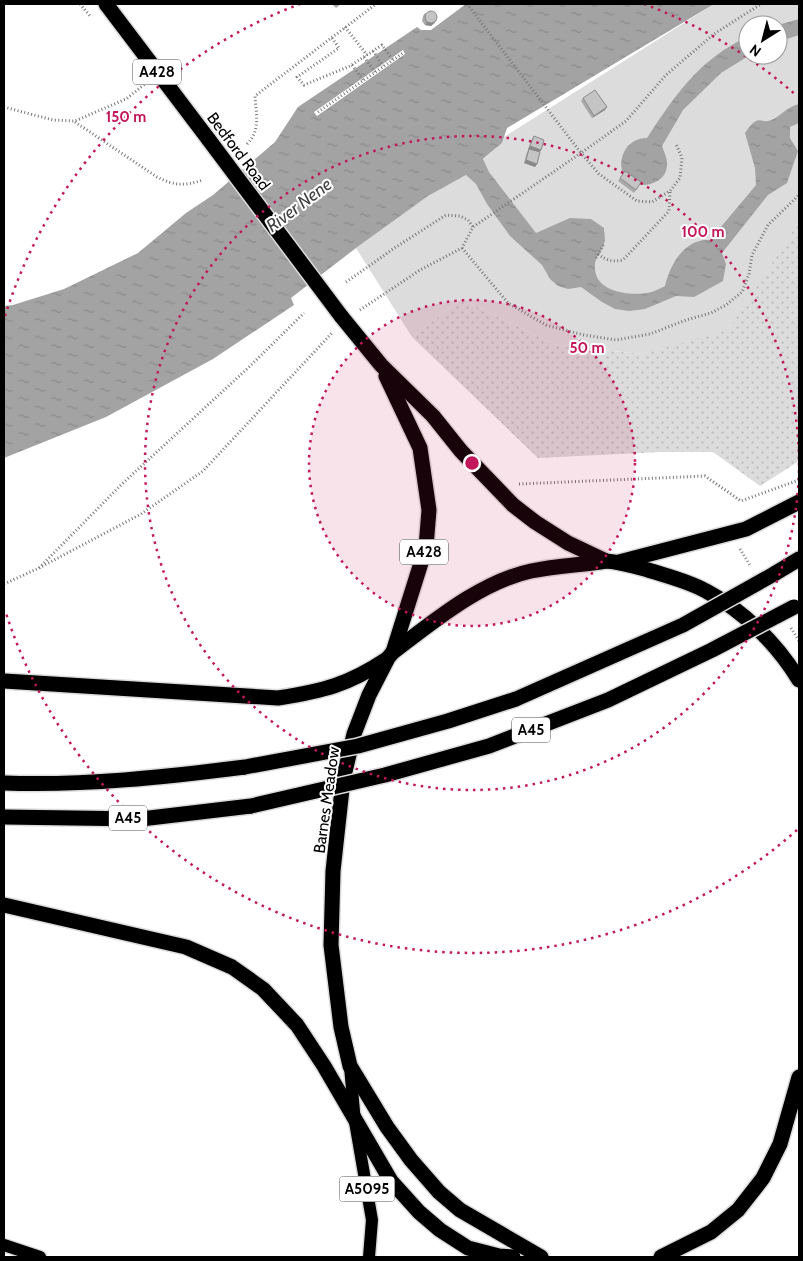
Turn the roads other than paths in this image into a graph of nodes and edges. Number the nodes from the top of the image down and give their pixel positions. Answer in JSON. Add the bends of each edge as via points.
{"nodes":[{"id":1,"x":106,"y":4,"type":"edge"},
{"id":2,"x":381,"y":365,"type":"junction"},
{"id":3,"x":799,"y":502,"type":"edge"},
{"id":4,"x":799,"y":559,"type":"edge"},
{"id":5,"x":612,"y":562,"type":"junction"},
{"id":6,"x":797,"y":605,"type":"edge"},
{"id":7,"x":390,"y":655,"type":"junction"},
{"id":8,"x":799,"y":680,"type":"edge"},
{"id":9,"x":4,"y":681,"type":"edge"},
{"id":10,"x":4,"y":783,"type":"edge"},
{"id":11,"x":4,"y":817,"type":"edge"},
{"id":12,"x":4,"y":905,"type":"edge"},
{"id":13,"x":350,"y":1066,"type":"junction"},
{"id":14,"x":799,"y":1077,"type":"edge"},
{"id":15,"x":355,"y":1122,"type":"junction"},
{"id":16,"x":4,"y":1245,"type":"edge"},
{"id":17,"x":40,"y":1257,"type":"edge"},
{"id":18,"x":369,"y":1257,"type":"edge"},
{"id":19,"x":512,"y":1257,"type":"edge"},
{"id":20,"x":541,"y":1257,"type":"edge"},
{"id":21,"x":661,"y":1257,"type":"edge"}],
"edges":[{"from":1,"to":2,"type":"highway","name":"Bedford Road","number":"A428","bridge":true,"via":[[348,316]]},
{"from":2,"to":5,"type":"highway","name":"Bedford Road","number":"A428","via":[[433,416],[513,505],[568,543]]},
{"from":2,"to":7,"type":"highway","name":"Bedford Road","number":"A428","via":[[420,448],[429,510],[426,547]]},
{"from":3,"to":5,"type":"highway","via":[[746,529]]},
{"from":4,"to":10,"type":"highway","number":"A45","bridge":true,"via":[[683,625],[516,699],[448,721],[358,746],[245,767],[151,779]]},
{"from":5,"to":7,"type":"highway","name":"Barnes Meadow","via":[[530,571],[487,588],[460,603]]},
{"from":5,"to":8,"type":"highway","name":"Barnes Meadow","via":[[668,576],[705,590],[737,610],[786,659]]},
{"from":6,"to":11,"type":"highway","number":"A45","bridge":true,"via":[[608,700],[489,746],[385,775],[251,806],[141,818]]},
{"from":7,"to":9,"type":"highway","via":[[366,673],[340,685],[278,698]]},
{"from":7,"to":13,"type":"highway","name":"Barnes Meadow","via":[[354,734],[343,780],[333,871],[332,945],[341,1027]]},
{"from":12,"to":15,"type":"highway","via":[[186,947],[232,967],[263,990],[297,1025]]},
{"from":13,"to":15,"type":"main road","number":"A5095"},
{"from":13,"to":20,"type":"highway","name":"Barnes Meadow","via":[[411,1160],[439,1192],[496,1233]]},
{"from":14,"to":21,"type":"highway","via":[[780,1144],[763,1178],[738,1210],[711,1232]]},
{"from":15,"to":18,"type":"main road","number":"A5095","via":[[372,1220]]},
{"from":15,"to":19,"type":"highway","via":[[391,1181],[440,1230],[468,1248]]},
{"from":16,"to":17,"type":"main road"}]}
